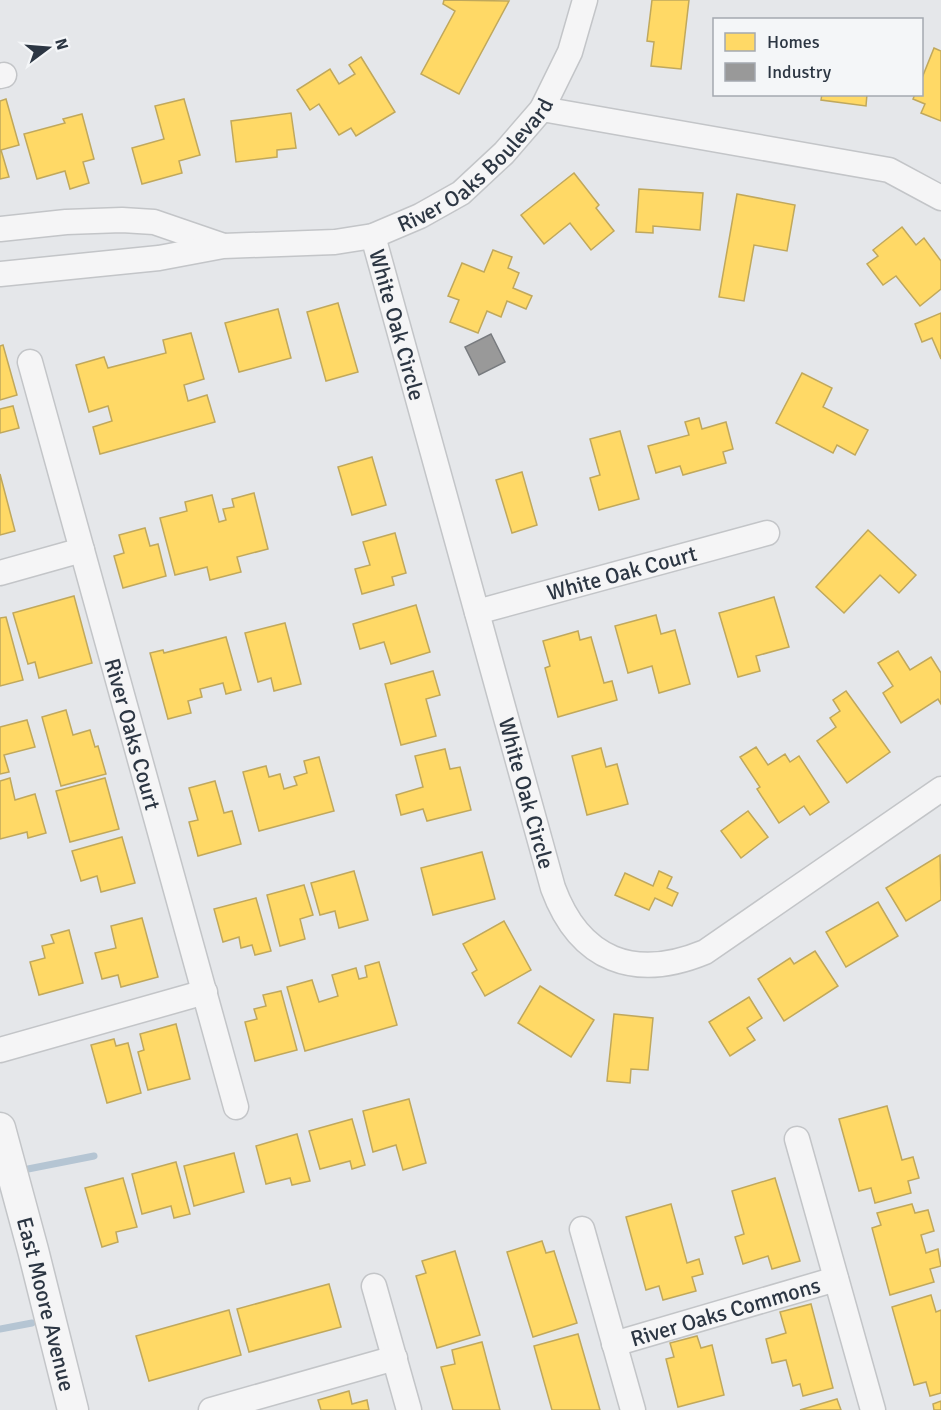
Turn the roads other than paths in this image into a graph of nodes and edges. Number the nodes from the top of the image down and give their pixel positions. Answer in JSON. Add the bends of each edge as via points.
{"nodes":[{"id":1,"x":585,"y":0,"type":"edge"},
{"id":2,"x":542,"y":109,"type":"junction"},
{"id":3,"x":941,"y":198,"type":"edge"},
{"id":4,"x":0,"y":229,"type":"edge"},
{"id":5,"x":373,"y":236,"type":"junction"},
{"id":6,"x":223,"y":246,"type":"junction"},
{"id":7,"x":0,"y":274,"type":"edge"},
{"id":8,"x":30,"y":362,"type":"dead end"},
{"id":9,"x":767,"y":532,"type":"dead end"},
{"id":10,"x":82,"y":550,"type":"junction"},
{"id":11,"x":0,"y":573,"type":"edge"},
{"id":12,"x":477,"y":612,"type":"junction"},
{"id":13,"x":941,"y":789,"type":"edge"},
{"id":14,"x":205,"y":992,"type":"junction"},
{"id":15,"x":0,"y":1050,"type":"edge"},
{"id":16,"x":236,"y":1107,"type":"dead end"},
{"id":17,"x":0,"y":1128,"type":"edge"},
{"id":18,"x":797,"y":1139,"type":"dead end"},
{"id":19,"x":582,"y":1229,"type":"dead end"},
{"id":20,"x":836,"y":1279,"type":"junction"},
{"id":21,"x":374,"y":1286,"type":"dead end"},
{"id":22,"x":614,"y":1344,"type":"junction"},
{"id":23,"x":395,"y":1358,"type":"junction"},
{"id":24,"x":73,"y":1410,"type":"edge"},
{"id":25,"x":211,"y":1410,"type":"edge"},
{"id":26,"x":409,"y":1410,"type":"edge"},
{"id":27,"x":633,"y":1410,"type":"edge"},
{"id":28,"x":873,"y":1410,"type":"edge"}],
"edges":[{"from":1,"to":2,"type":"street","name":"River Oaks Boulevard","via":[[570,52]]},
{"from":2,"to":3,"type":"street","via":[[889,170]]},
{"from":2,"to":5,"type":"street","name":"River Oaks Boulevard","via":[[504,153],[460,193]]},
{"from":4,"to":6,"type":"street","name":"River Oaks Boulevard","via":[[66,222],[154,222]]},
{"from":5,"to":6,"type":"street","name":"River Oaks Boulevard","via":[[335,243]]},
{"from":5,"to":12,"type":"street","name":"White Oak Circle"},
{"from":6,"to":7,"type":"street","name":"River Oaks Boulevard","via":[[159,258]]},
{"from":8,"to":10,"type":"street","name":"River Oaks Court"},
{"from":9,"to":12,"type":"street","name":"White Oak Court"},
{"from":10,"to":11,"type":"street"},
{"from":10,"to":14,"type":"street","name":"River Oaks Court"},
{"from":12,"to":13,"type":"street","name":"White Oak Circle","via":[[560,908],[587,942],[604,955],[644,966],[684,961],[705,952]]},
{"from":14,"to":15,"type":"street"},
{"from":14,"to":16,"type":"street","name":"River Oaks Court"},
{"from":17,"to":24,"type":"street","name":"East Moore Avenue"},
{"from":18,"to":20,"type":"street","name":"River Oaks Commons"},
{"from":19,"to":22,"type":"street","name":"River Oaks Commons"},
{"from":20,"to":22,"type":"street","name":"River Oaks Commons"},
{"from":20,"to":28,"type":"street","name":"River Oaks Commons"},
{"from":21,"to":23,"type":"street"},
{"from":22,"to":27,"type":"street","name":"River Oaks Commons"},
{"from":23,"to":25,"type":"street"},
{"from":23,"to":26,"type":"street"}]}
